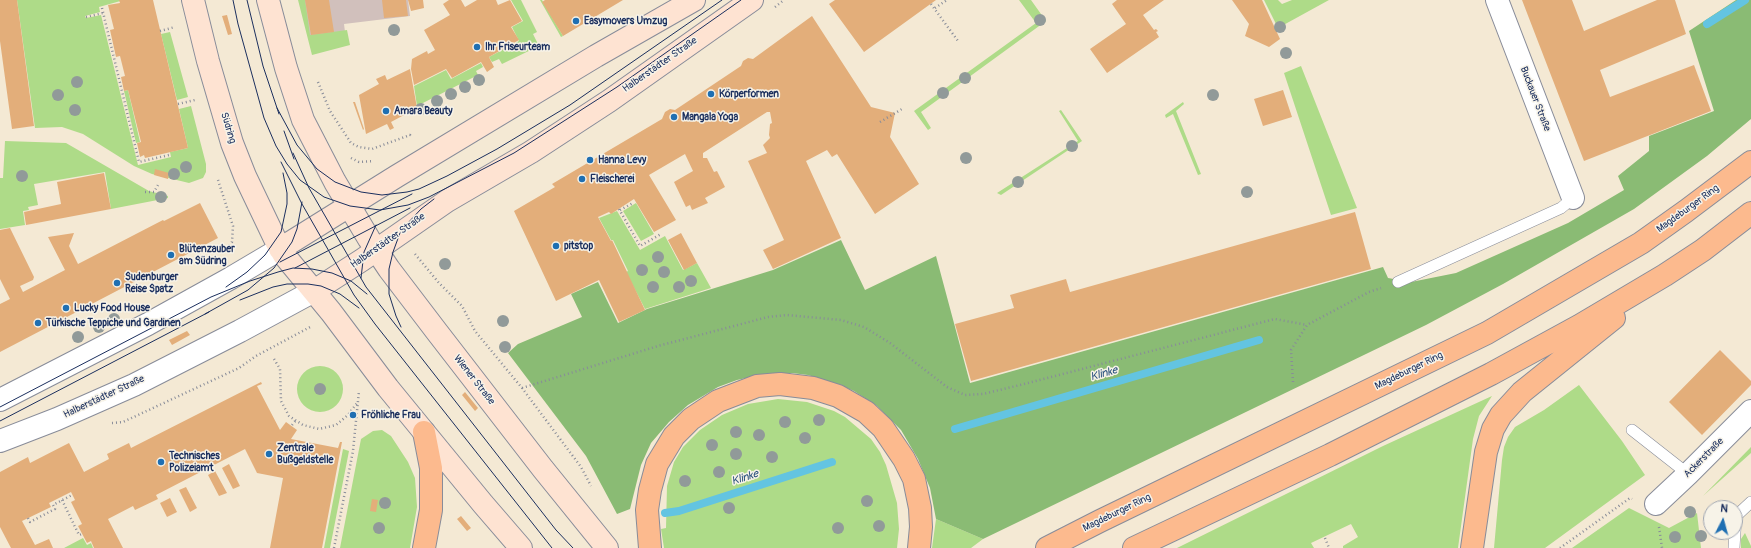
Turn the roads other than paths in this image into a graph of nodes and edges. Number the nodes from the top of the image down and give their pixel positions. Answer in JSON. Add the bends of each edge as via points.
{"nodes":[{"id":1,"x":192,"y":0,"type":"edge"},
{"id":2,"x":268,"y":0,"type":"edge"},
{"id":3,"x":694,"y":0,"type":"edge"},
{"id":4,"x":752,"y":0,"type":"edge"},
{"id":5,"x":1497,"y":0,"type":"edge"},
{"id":6,"x":1751,"y":162,"type":"edge"},
{"id":7,"x":1574,"y":198,"type":"joint"},
{"id":8,"x":350,"y":206,"type":"junction"},
{"id":9,"x":1751,"y":213,"type":"edge"},
{"id":10,"x":280,"y":249,"type":"junction"},
{"id":11,"x":376,"y":250,"type":"junction"},
{"id":12,"x":1665,"y":275,"type":"junction"},
{"id":13,"x":1398,"y":282,"type":"road end"},
{"id":14,"x":314,"y":291,"type":"junction"},
{"id":15,"x":0,"y":400,"type":"edge"},
{"id":16,"x":1751,"y":411,"type":"edge"},
{"id":17,"x":1632,"y":430,"type":"dead end"},
{"id":18,"x":424,"y":432,"type":"junction"},
{"id":19,"x":0,"y":442,"type":"edge"},
{"id":20,"x":1688,"y":474,"type":"junction"},
{"id":21,"x":1751,"y":502,"type":"edge"},
{"id":22,"x":1656,"y":504,"type":"road end"},
{"id":23,"x":649,"y":540,"type":"edge"},
{"id":24,"x":424,"y":548,"type":"edge"},
{"id":25,"x":521,"y":548,"type":"edge"},
{"id":26,"x":607,"y":548,"type":"edge"},
{"id":27,"x":919,"y":548,"type":"edge"},
{"id":28,"x":1047,"y":548,"type":"edge"},
{"id":29,"x":1134,"y":548,"type":"edge"},
{"id":30,"x":1472,"y":548,"type":"edge"},
{"id":31,"x":1734,"y":548,"type":"edge"}],
"edges":[{"from":1,"to":10,"type":"main road","name":"Südring","via":[[232,143],[264,220]]},
{"from":2,"to":8,"type":"main road","via":[[303,120]]},
{"from":3,"to":8,"type":"main road","via":[[596,56]]},
{"from":4,"to":11,"type":"main road","name":"Halberstädter Straße","via":[[609,101],[531,152],[447,201]]},
{"from":5,"to":7,"type":"street","name":"Buckauer Straße"},
{"from":6,"to":28,"type":"highway","name":"Magdeburger Ring","via":[[1640,243],[1487,333]]},
{"from":7,"to":13,"type":"lane","via":[[1561,208]]},
{"from":8,"to":10,"type":"main road"},
{"from":8,"to":11,"type":"main road","name":"Wiener Straße"},
{"from":9,"to":12,"type":"highway"},
{"from":10,"to":14,"type":"main road"},
{"from":10,"to":15,"type":"street","via":[[148,324]]},
{"from":11,"to":14,"type":"main road","name":"Halberstädter Straße"},
{"from":11,"to":26,"type":"main road","name":"Wiener Straße"},
{"from":12,"to":29,"type":"highway","via":[[1491,374],[1330,455]]},
{"from":12,"to":30,"type":"highway","via":[[1522,392],[1501,415],[1493,429],[1486,452]]},
{"from":14,"to":18,"type":"main road"},
{"from":14,"to":19,"type":"street","name":"Halberstädter Straße","via":[[240,332],[134,385]]},
{"from":16,"to":20,"type":"street","name":"Ackerstraße"},
{"from":17,"to":20,"type":"lane"},
{"from":18,"to":24,"type":"highway","via":[[431,468],[431,510]]},
{"from":18,"to":25,"type":"main road"},
{"from":20,"to":22,"type":"street","name":"Ackerstraße"},
{"from":21,"to":31,"type":"lane","via":[[1736,516]]},
{"from":23,"to":27,"type":"highway","via":[[647,510],[657,464],[667,446],[685,425],[709,406],[728,396],[762,385],[790,385],[813,388],[844,399],[866,412],[883,428],[914,479],[921,522]]}]}
